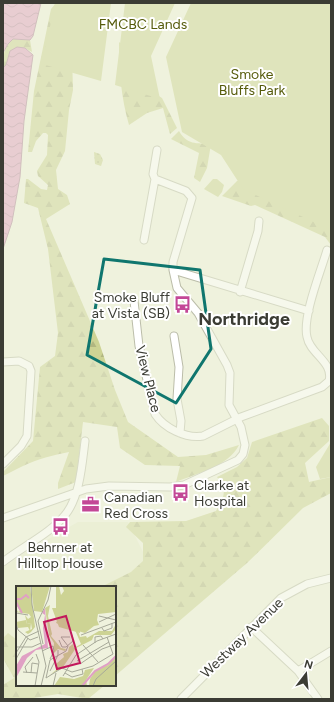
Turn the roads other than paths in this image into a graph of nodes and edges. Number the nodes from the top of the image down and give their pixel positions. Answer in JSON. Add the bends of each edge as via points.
{"nodes":[{"id":1,"x":157,"y":150,"type":"dead end"},
{"id":2,"x":155,"y":179,"type":"junction"},
{"id":3,"x":258,"y":221,"type":"dead end"},
{"id":4,"x":144,"y":240,"type":"dead end"},
{"id":5,"x":327,"y":250,"type":"dead end"},
{"id":6,"x":173,"y":270,"type":"junction"},
{"id":7,"x":240,"y":292,"type":"junction"},
{"id":8,"x":134,"y":301,"type":"dead end"},
{"id":9,"x":309,"y":311,"type":"junction"},
{"id":10,"x":174,"y":336,"type":"dead end"},
{"id":11,"x":3,"y":362,"type":"edge"},
{"id":12,"x":236,"y":420,"type":"junction"},
{"id":13,"x":180,"y":433,"type":"junction"},
{"id":14,"x":85,"y":441,"type":"dead end"},
{"id":15,"x":3,"y":464,"type":"edge"},
{"id":16,"x":76,"y":491,"type":"junction"},
{"id":17,"x":3,"y":518,"type":"edge"},
{"id":18,"x":3,"y":562,"type":"edge"},
{"id":19,"x":331,"y":578,"type":"edge"},
{"id":20,"x":251,"y":627,"type":"junction"},
{"id":21,"x":331,"y":652,"type":"edge"},
{"id":22,"x":298,"y":671,"type":"junction"},
{"id":23,"x":181,"y":699,"type":"edge"},
{"id":24,"x":318,"y":699,"type":"edge"}],
"edges":[{"from":1,"to":2,"type":"street","via":[[153,174]]},
{"from":2,"to":4,"type":"street"},
{"from":2,"to":6,"type":"street","via":[[191,195]]},
{"from":3,"to":7,"type":"street","via":[[258,231]]},
{"from":5,"to":9,"type":"street"},
{"from":6,"to":7,"type":"street"},
{"from":6,"to":12,"type":"street","via":[[177,288],[198,313],[227,365],[230,378],[229,405]]},
{"from":7,"to":9,"type":"street"},
{"from":8,"to":13,"type":"street","name":"View Place","via":[[139,346],[153,410],[160,421]]},
{"from":9,"to":12,"type":"street","name":"View Place","via":[[306,336],[310,346],[329,367],[329,381],[322,387]]},
{"from":10,"to":13,"type":"street","via":[[180,367],[177,399]]},
{"from":11,"to":15,"type":"street","via":[[19,362],[29,366],[31,371],[27,436],[24,443]]},
{"from":12,"to":13,"type":"street","name":"View Place","via":[[203,436]]},
{"from":12,"to":16,"type":"street","via":[[243,432],[245,445],[240,458],[192,482],[170,487],[109,486]]},
{"from":14,"to":16,"type":"street"},
{"from":16,"to":17,"type":"street"},
{"from":16,"to":18,"type":"street","via":[[62,519]]},
{"from":19,"to":20,"type":"street","name":"Westway Avenue","via":[[307,584],[289,593]]},
{"from":20,"to":22,"type":"street"},
{"from":20,"to":23,"type":"street","name":"Westway Avenue"},
{"from":21,"to":22,"type":"street"},
{"from":22,"to":24,"type":"street"}]}
